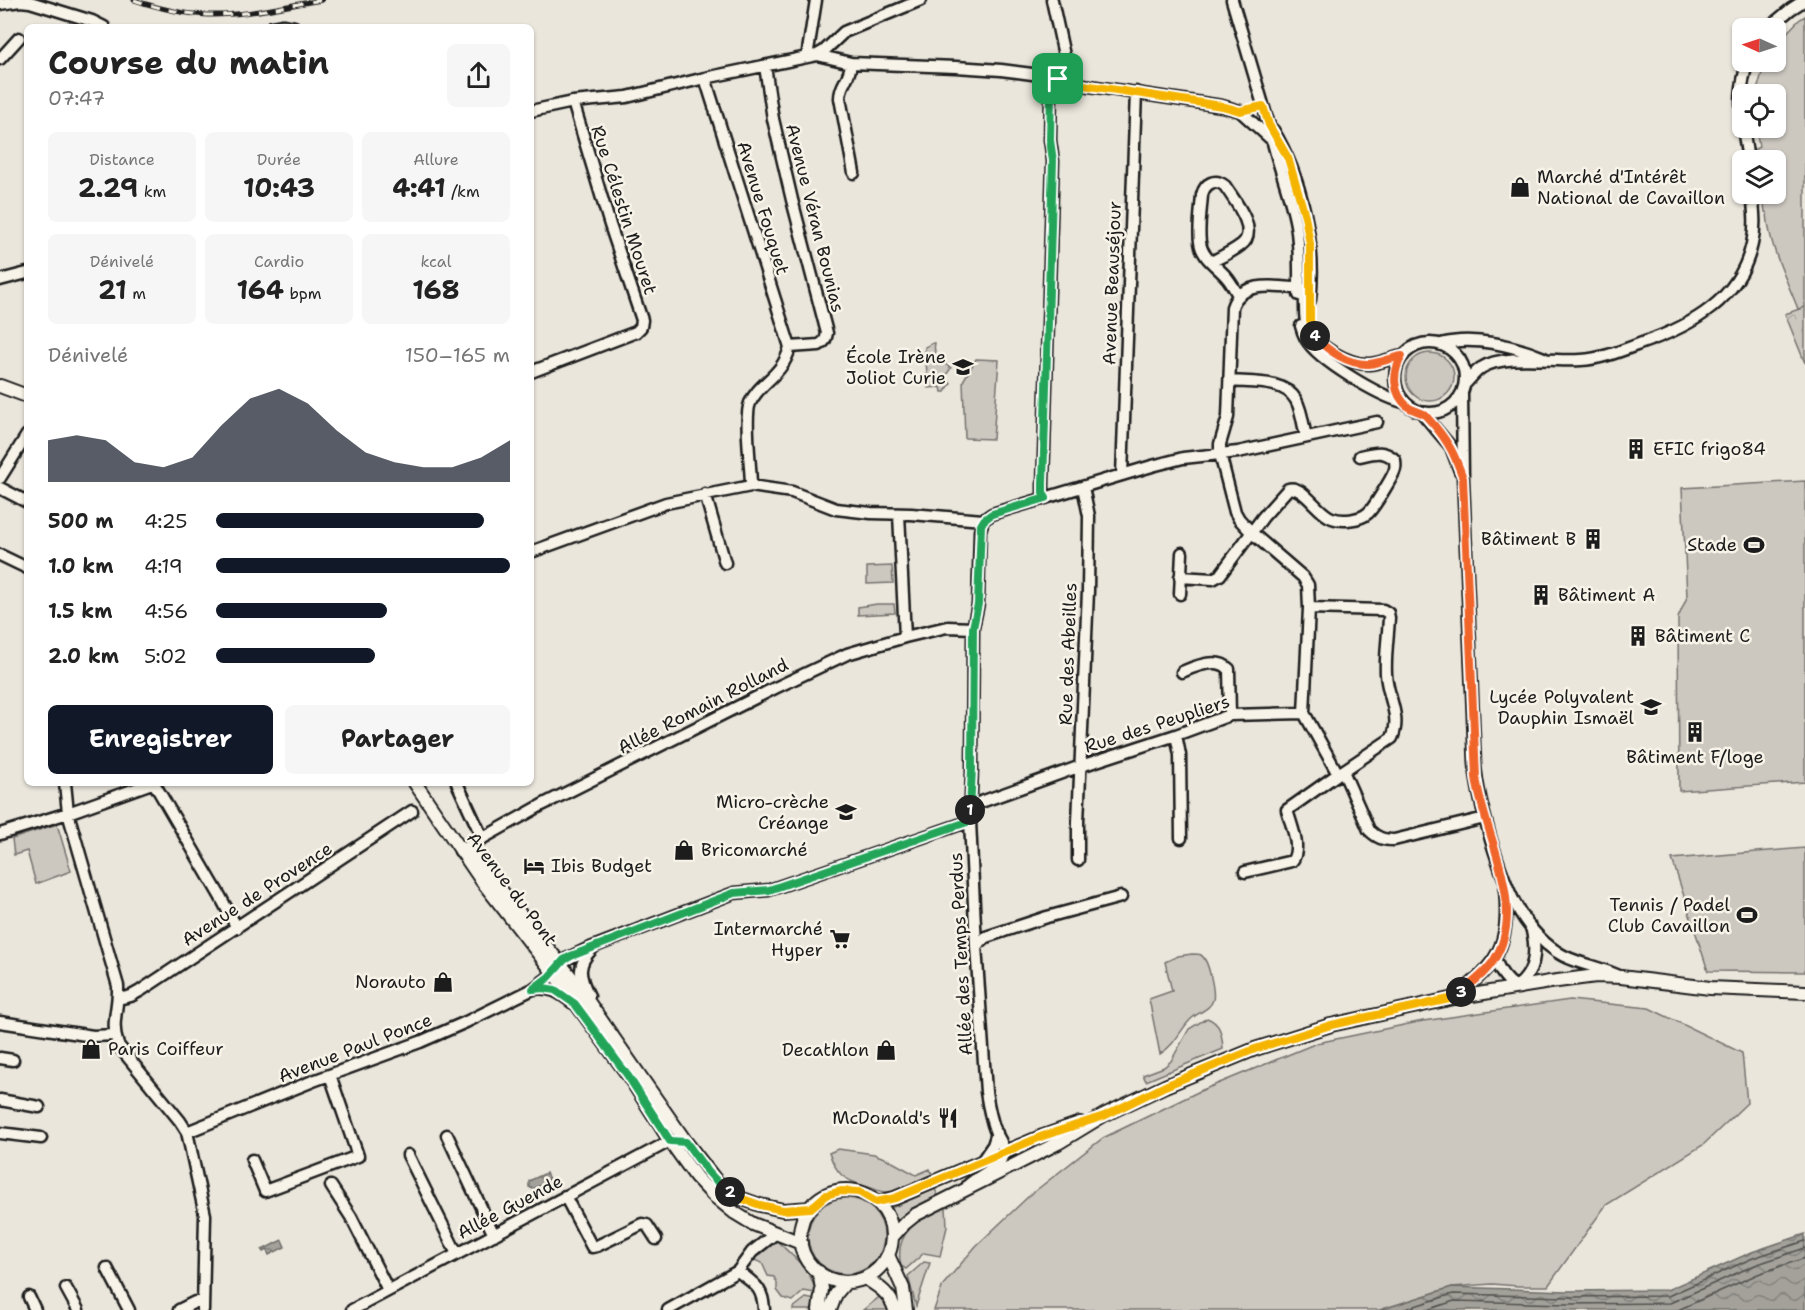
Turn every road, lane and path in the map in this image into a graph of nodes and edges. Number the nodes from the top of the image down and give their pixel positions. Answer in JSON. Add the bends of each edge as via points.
{"nodes":[{"id":1,"x":816,"y":0,"type":"edge"},
{"id":2,"x":921,"y":0,"type":"edge"},
{"id":3,"x":1052,"y":0,"type":"edge"},
{"id":4,"x":1232,"y":0,"type":"edge"},
{"id":5,"x":1805,"y":0,"type":"edge"},
{"id":6,"x":0,"y":4,"type":"edge"},
{"id":7,"x":1780,"y":18,"type":"edge"},
{"id":8,"x":98,"y":24,"type":"edge"},
{"id":9,"x":19,"y":38,"type":"dead end"},
{"id":10,"x":836,"y":41,"type":"junction"},
{"id":11,"x":812,"y":56,"type":"junction"},
{"id":12,"x":0,"y":59,"type":"edge"},
{"id":13,"x":846,"y":63,"type":"junction"},
{"id":14,"x":765,"y":66,"type":"junction"},
{"id":15,"x":705,"y":78,"type":"junction"},
{"id":16,"x":1058,"y":79,"type":"junction"},
{"id":17,"x":1070,"y":83,"type":"junction"},
{"id":18,"x":1136,"y":92,"type":"junction"},
{"id":19,"x":573,"y":102,"type":"junction"},
{"id":20,"x":1263,"y":106,"type":"junction"},
{"id":21,"x":534,"y":110,"type":"edge"},
{"id":22,"x":1240,"y":111,"type":"junction"},
{"id":23,"x":1269,"y":125,"type":"junction"},
{"id":24,"x":1272,"y":140,"type":"junction"},
{"id":25,"x":854,"y":173,"type":"dead end"},
{"id":26,"x":1753,"y":204,"type":"edge"},
{"id":27,"x":1211,"y":262,"type":"junction"},
{"id":28,"x":24,"y":274,"type":"edge"},
{"id":29,"x":0,"y":280,"type":"edge"},
{"id":30,"x":1299,"y":288,"type":"junction"},
{"id":31,"x":1238,"y":295,"type":"junction"},
{"id":32,"x":1316,"y":338,"type":"junction"},
{"id":33,"x":1442,"y":345,"type":"junction"},
{"id":34,"x":790,"y":347,"type":"junction"},
{"id":35,"x":1402,"y":356,"type":"junction"},
{"id":36,"x":1547,"y":359,"type":"junction"},
{"id":37,"x":534,"y":371,"type":"edge"},
{"id":38,"x":1230,"y":381,"type":"junction"},
{"id":39,"x":0,"y":386,"type":"edge"},
{"id":40,"x":1464,"y":389,"type":"junction"},
{"id":41,"x":24,"y":395,"type":"edge"},
{"id":42,"x":1403,"y":402,"type":"junction"},
{"id":43,"x":1424,"y":414,"type":"junction"},
{"id":44,"x":1377,"y":422,"type":"dead end"},
{"id":45,"x":1306,"y":437,"type":"junction"},
{"id":46,"x":24,"y":440,"type":"edge"},
{"id":47,"x":1220,"y":454,"type":"junction"},
{"id":48,"x":1359,"y":456,"type":"dead end"},
{"id":49,"x":1122,"y":475,"type":"junction"},
{"id":50,"x":0,"y":478,"type":"edge"},
{"id":51,"x":1463,"y":478,"type":"junction"},
{"id":52,"x":751,"y":486,"type":"junction"},
{"id":53,"x":1083,"y":487,"type":"junction"},
{"id":54,"x":0,"y":488,"type":"edge"},
{"id":55,"x":705,"y":494,"type":"junction"},
{"id":56,"x":1046,"y":498,"type":"junction"},
{"id":57,"x":24,"y":500,"type":"edge"},
{"id":58,"x":899,"y":514,"type":"junction"},
{"id":59,"x":984,"y":520,"type":"junction"},
{"id":60,"x":1252,"y":533,"type":"junction"},
{"id":61,"x":534,"y":551,"type":"edge"},
{"id":62,"x":1182,"y":553,"type":"dead end"},
{"id":63,"x":0,"y":555,"type":"edge"},
{"id":64,"x":725,"y":563,"type":"dead end"},
{"id":65,"x":24,"y":567,"type":"edge"},
{"id":66,"x":1180,"y":577,"type":"junction"},
{"id":67,"x":1180,"y":594,"type":"dead end"},
{"id":68,"x":1310,"y":608,"type":"junction"},
{"id":69,"x":973,"y":628,"type":"junction"},
{"id":70,"x":905,"y":637,"type":"junction"},
{"id":71,"x":1182,"y":672,"type":"dead end"},
{"id":72,"x":1304,"y":712,"type":"junction"},
{"id":73,"x":1230,"y":715,"type":"junction"},
{"id":74,"x":1176,"y":735,"type":"junction"},
{"id":75,"x":1081,"y":766,"type":"junction"},
{"id":76,"x":1341,"y":773,"type":"junction"},
{"id":77,"x":65,"y":786,"type":"edge"},
{"id":78,"x":144,"y":786,"type":"edge"},
{"id":79,"x":155,"y":786,"type":"edge"},
{"id":80,"x":417,"y":786,"type":"edge"},
{"id":81,"x":458,"y":786,"type":"edge"},
{"id":82,"x":970,"y":806,"type":"junction"},
{"id":83,"x":412,"y":811,"type":"dead end"},
{"id":84,"x":68,"y":813,"type":"junction"},
{"id":85,"x":1485,"y":818,"type":"junction"},
{"id":86,"x":970,"y":821,"type":"junction"},
{"id":87,"x":0,"y":834,"type":"edge"},
{"id":88,"x":482,"y":837,"type":"junction"},
{"id":89,"x":1181,"y":838,"type":"dead end"},
{"id":90,"x":463,"y":849,"type":"junction"},
{"id":91,"x":1078,"y":860,"type":"dead end"},
{"id":92,"x":1245,"y":872,"type":"dead end"},
{"id":93,"x":1504,"y":883,"type":"junction"},
{"id":94,"x":1121,"y":897,"type":"dead end"},
{"id":95,"x":237,"y":928,"type":"junction"},
{"id":96,"x":1532,"y":930,"type":"junction"},
{"id":97,"x":976,"y":946,"type":"junction"},
{"id":98,"x":593,"y":947,"type":"junction"},
{"id":99,"x":1495,"y":959,"type":"junction"},
{"id":100,"x":556,"y":968,"type":"junction"},
{"id":101,"x":1621,"y":976,"type":"junction"},
{"id":102,"x":1516,"y":987,"type":"junction"},
{"id":103,"x":533,"y":989,"type":"junction"},
{"id":104,"x":1805,"y":992,"type":"edge"},
{"id":105,"x":1454,"y":998,"type":"junction"},
{"id":106,"x":118,"y":999,"type":"junction"},
{"id":107,"x":575,"y":1004,"type":"junction"},
{"id":108,"x":600,"y":1018,"type":"junction"},
{"id":109,"x":0,"y":1022,"type":"edge"},
{"id":110,"x":115,"y":1035,"type":"junction"},
{"id":111,"x":0,"y":1058,"type":"edge"},
{"id":112,"x":13,"y":1060,"type":"dead end"},
{"id":113,"x":330,"y":1075,"type":"junction"},
{"id":114,"x":0,"y":1100,"type":"edge"},
{"id":115,"x":39,"y":1107,"type":"dead end"},
{"id":116,"x":1104,"y":1116,"type":"junction"},
{"id":117,"x":186,"y":1132,"type":"junction"},
{"id":118,"x":0,"y":1133,"type":"edge"},
{"id":119,"x":447,"y":1135,"type":"dead end"},
{"id":120,"x":41,"y":1138,"type":"dead end"},
{"id":121,"x":686,"y":1142,"type":"junction"},
{"id":122,"x":1001,"y":1142,"type":"junction"},
{"id":123,"x":667,"y":1143,"type":"junction"},
{"id":124,"x":408,"y":1155,"type":"dead end"},
{"id":125,"x":252,"y":1160,"type":"dead end"},
{"id":126,"x":982,"y":1161,"type":"junction"},
{"id":127,"x":331,"y":1186,"type":"dead end"},
{"id":128,"x":961,"y":1191,"type":"junction"},
{"id":129,"x":565,"y":1196,"type":"junction"},
{"id":130,"x":876,"y":1202,"type":"junction"},
{"id":131,"x":811,"y":1208,"type":"junction"},
{"id":132,"x":776,"y":1233,"type":"junction"},
{"id":133,"x":494,"y":1235,"type":"junction"},
{"id":134,"x":892,"y":1237,"type":"junction"},
{"id":135,"x":656,"y":1239,"type":"dead end"},
{"id":136,"x":801,"y":1243,"type":"junction"},
{"id":137,"x":457,"y":1254,"type":"junction"},
{"id":138,"x":888,"y":1255,"type":"junction"},
{"id":139,"x":107,"y":1268,"type":"dead end"},
{"id":140,"x":738,"y":1271,"type":"junction"},
{"id":141,"x":819,"y":1272,"type":"junction"},
{"id":142,"x":865,"y":1278,"type":"junction"},
{"id":143,"x":846,"y":1282,"type":"junction"},
{"id":144,"x":66,"y":1288,"type":"dead end"},
{"id":145,"x":388,"y":1290,"type":"junction"},
{"id":146,"x":29,"y":1297,"type":"dead end"},
{"id":147,"x":203,"y":1306,"type":"edge"},
{"id":148,"x":365,"y":1307,"type":"edge"},
{"id":149,"x":35,"y":1310,"type":"edge"},
{"id":150,"x":78,"y":1310,"type":"edge"},
{"id":151,"x":129,"y":1310,"type":"edge"},
{"id":152,"x":179,"y":1310,"type":"edge"},
{"id":153,"x":352,"y":1310,"type":"edge"},
{"id":154,"x":668,"y":1310,"type":"edge"},
{"id":155,"x":764,"y":1310,"type":"edge"},
{"id":156,"x":819,"y":1310,"type":"edge"},
{"id":157,"x":830,"y":1310,"type":"edge"},
{"id":158,"x":895,"y":1310,"type":"edge"},
{"id":159,"x":906,"y":1310,"type":"edge"}],
"edges":[{"from":1,"to":11,"type":"street"},
{"from":2,"to":10,"type":"street","via":[[844,32]]},
{"from":3,"to":17,"type":"street"},
{"from":4,"to":20,"type":"street"},
{"from":5,"to":7,"type":"street"},
{"from":6,"to":8,"type":"street","via":[[30,2]]},
{"from":9,"to":12,"type":"street"},
{"from":10,"to":11,"type":"street"},
{"from":10,"to":13,"type":"street","via":[[835,52]]},
{"from":11,"to":13,"type":"street"},
{"from":11,"to":14,"type":"street"},
{"from":13,"to":16,"type":"street","via":[[956,66]]},
{"from":13,"to":25,"type":"street","via":[[848,79],[840,89],[840,98]]},
{"from":14,"to":15,"type":"street"},
{"from":14,"to":34,"type":"street","name":"Avenue Véran Bounias","via":[[773,119],[827,333],[824,343],[819,345]]},
{"from":15,"to":19,"type":"street","via":[[627,97]]},
{"from":15,"to":34,"type":"street","name":"Avenue Fouquet"},
{"from":16,"to":17,"type":"street"},
{"from":16,"to":56,"type":"street","via":[[1051,93],[1053,161],[1043,484]]},
{"from":17,"to":18,"type":"street"},
{"from":18,"to":22,"type":"street"},
{"from":18,"to":49,"type":"street","name":"Avenue Beauséjour"},
{"from":19,"to":21,"type":"street"},
{"from":19,"to":37,"type":"street","name":"Rue Célestin Mouret","via":[[641,327]]},
{"from":20,"to":22,"type":"street"},
{"from":20,"to":23,"type":"street"},
{"from":22,"to":24,"type":"street"},
{"from":23,"to":24,"type":"street"},
{"from":23,"to":32,"type":"street","via":[[1288,158],[1305,216],[1310,244],[1310,320]]},
{"from":24,"to":30,"type":"street","via":[[1296,225]]},
{"from":26,"to":36,"type":"street","via":[[1752,246],[1735,283],[1697,320],[1617,352],[1581,360]]},
{"from":27,"to":27,"type":"street","via":[[1200,244],[1202,195],[1208,184],[1221,182],[1247,221],[1248,231],[1242,245]]},
{"from":27,"to":31,"type":"street"},
{"from":28,"to":29,"type":"street"},
{"from":30,"to":31,"type":"street","via":[[1256,287]]},
{"from":30,"to":32,"type":"street","via":[[1304,290],[1306,323]]},
{"from":30,"to":42,"type":"street","via":[[1300,323],[1316,352],[1345,373]]},
{"from":31,"to":38,"type":"street","via":[[1232,307]]},
{"from":32,"to":35,"type":"street","via":[[1355,363],[1370,364]]},
{"from":33,"to":35,"type":"street","via":[[1424,343]]},
{"from":33,"to":36,"type":"street","via":[[1487,342]]},
{"from":33,"to":40,"type":"street","via":[[1461,360]]},
{"from":34,"to":52,"type":"street","via":[[777,374],[754,395],[747,411]]},
{"from":35,"to":42,"type":"street","via":[[1395,384]]},
{"from":36,"to":40,"type":"street","via":[[1490,364],[1480,369]]},
{"from":38,"to":45,"type":"street","via":[[1278,386],[1290,393]]},
{"from":38,"to":47,"type":"street"},
{"from":39,"to":41,"type":"main road"},
{"from":40,"to":43,"type":"street","via":[[1446,410]]},
{"from":40,"to":51,"type":"street"},
{"from":42,"to":43,"type":"street"},
{"from":43,"to":51,"type":"street","via":[[1451,447]]},
{"from":44,"to":45,"type":"street"},
{"from":45,"to":47,"type":"street"},
{"from":46,"to":50,"type":"street"},
{"from":47,"to":49,"type":"street","via":[[1183,458]]},
{"from":47,"to":60,"type":"street","via":[[1235,512]]},
{"from":48,"to":60,"type":"street","via":[[1386,453],[1395,460],[1395,470],[1367,514],[1358,518],[1330,518],[1299,489],[1292,488]]},
{"from":49,"to":53,"type":"street"},
{"from":51,"to":85,"type":"street","via":[[1475,764]]},
{"from":52,"to":55,"type":"street"},
{"from":52,"to":58,"type":"street","via":[[792,492],[836,509]]},
{"from":53,"to":56,"type":"street"},
{"from":53,"to":75,"type":"street","name":"Rue des Abeilles","via":[[1089,516]]},
{"from":54,"to":57,"type":"street"},
{"from":55,"to":61,"type":"street","via":[[666,503]]},
{"from":55,"to":64,"type":"street"},
{"from":56,"to":59,"type":"street"},
{"from":58,"to":59,"type":"street"},
{"from":58,"to":70,"type":"street"},
{"from":59,"to":69,"type":"street","name":"Allée des Temps Perdus"},
{"from":60,"to":66,"type":"street","via":[[1220,575],[1213,579]]},
{"from":60,"to":68,"type":"street","via":[[1303,578],[1308,585]]},
{"from":62,"to":66,"type":"street"},
{"from":63,"to":65,"type":"street"},
{"from":66,"to":67,"type":"street"},
{"from":68,"to":72,"type":"street"},
{"from":68,"to":76,"type":"street","via":[[1388,613],[1386,675],[1395,731],[1392,738]]},
{"from":69,"to":70,"type":"street","name":"Allée Romain Rolland","via":[[947,627]]},
{"from":69,"to":82,"type":"street","name":"Allée des Temps Perdus"},
{"from":70,"to":88,"type":"street","name":"Allée Romain Rolland","via":[[855,651],[805,673]]},
{"from":71,"to":73,"type":"street","via":[[1197,665],[1227,665]]},
{"from":72,"to":73,"type":"street","name":"Rue des Peupliers"},
{"from":72,"to":76,"type":"street"},
{"from":73,"to":74,"type":"street","name":"Rue des Peupliers"},
{"from":74,"to":75,"type":"street","name":"Rue des Peupliers"},
{"from":74,"to":89,"type":"street","via":[[1180,755]]},
{"from":75,"to":82,"type":"street","name":"Rue des Peupliers"},
{"from":75,"to":91,"type":"street","name":"Rue des Abeilles"},
{"from":76,"to":85,"type":"street","via":[[1369,830],[1384,840]]},
{"from":76,"to":92,"type":"street","via":[[1287,810],[1296,857]]},
{"from":77,"to":84,"type":"street"},
{"from":78,"to":84,"type":"street"},
{"from":79,"to":95,"type":"street"},
{"from":80,"to":90,"type":"main road","name":"Avenue du Pont"},
{"from":81,"to":88,"type":"street"},
{"from":82,"to":86,"type":"street","name":"Allée des Temps Perdus"},
{"from":83,"to":95,"type":"street","name":"Avenue de Provence"},
{"from":84,"to":87,"type":"street"},
{"from":84,"to":106,"type":"street","via":[[112,962]]},
{"from":85,"to":93,"type":"street"},
{"from":86,"to":97,"type":"street","name":"Allée des Temps Perdus"},
{"from":86,"to":98,"type":"street","name":"Avenue Paul Ponce","via":[[769,890],[734,893]]},
{"from":88,"to":90,"type":"street","name":"Allée Romain Rolland"},
{"from":90,"to":100,"type":"main road","name":"Avenue du Pont","via":[[500,906]]},
{"from":93,"to":96,"type":"street"},
{"from":93,"to":99,"type":"street","via":[[1506,926]]},
{"from":94,"to":97,"type":"street","via":[[986,937]]},
{"from":95,"to":106,"type":"street","name":"Avenue de Provence","via":[[140,991]]},
{"from":96,"to":101,"type":"street","via":[[1564,957]]},
{"from":96,"to":102,"type":"street","via":[[1533,962],[1528,976]]},
{"from":97,"to":122,"type":"street","name":"Allée des Temps Perdus","via":[[986,1092]]},
{"from":98,"to":100,"type":"street","name":"Avenue Paul Ponce","via":[[571,956]]},
{"from":98,"to":108,"type":"street","via":[[584,957],[580,974]]},
{"from":99,"to":102,"type":"street","via":[[1501,973]]},
{"from":99,"to":105,"type":"street"},
{"from":100,"to":103,"type":"street","name":"Avenue Paul Ponce"},
{"from":100,"to":107,"type":"main road","name":"Avenue du Pont"},
{"from":100,"to":108,"type":"main road","name":"Avenue du Pont"},
{"from":101,"to":102,"type":"main road"},
{"from":101,"to":104,"type":"main road","via":[[1710,988]]},
{"from":102,"to":105,"type":"main road"},
{"from":103,"to":107,"type":"street","via":[[555,990]]},
{"from":103,"to":113,"type":"street","name":"Avenue Paul Ponce","via":[[435,1035]]},
{"from":105,"to":116,"type":"main road","via":[[1331,1025],[1266,1045]]},
{"from":106,"to":110,"type":"street"},
{"from":107,"to":123,"type":"main road","name":"Avenue du Pont","via":[[628,1076]]},
{"from":108,"to":121,"type":"main road","name":"Avenue du Pont"},
{"from":109,"to":110,"type":"street","via":[[93,1036]]},
{"from":110,"to":117,"type":"street","via":[[118,1045]]},
{"from":111,"to":112,"type":"street"},
{"from":113,"to":117,"type":"street","name":"Avenue Paul Ponce"},
{"from":113,"to":125,"type":"street","via":[[358,1156],[265,1191]]},
{"from":114,"to":115,"type":"street"},
{"from":116,"to":122,"type":"main road","via":[[1030,1141]]},
{"from":116,"to":128,"type":"main road"},
{"from":117,"to":147,"type":"street","via":[[205,1215]]},
{"from":118,"to":120,"type":"street"},
{"from":119,"to":133,"type":"street"},
{"from":121,"to":123,"type":"street"},
{"from":121,"to":131,"type":"main road","name":"Avenue du Pont","via":[[717,1182],[740,1198],[772,1208]]},
{"from":122,"to":126,"type":"main road"},
{"from":122,"to":126,"type":"street","via":[[993,1145]]},
{"from":122,"to":128,"type":"street","via":[[1002,1159]]},
{"from":123,"to":129,"type":"street","name":"Allée Guende"},
{"from":123,"to":132,"type":"main road","name":"Avenue du Pont","via":[[713,1195],[753,1224]]},
{"from":124,"to":137,"type":"street"},
{"from":126,"to":130,"type":"main road","via":[[903,1195]]},
{"from":127,"to":145,"type":"street","via":[[351,1216]]},
{"from":128,"to":134,"type":"main road","via":[[915,1215]]},
{"from":129,"to":133,"type":"street","name":"Allée Guende"},
{"from":129,"to":135,"type":"street","via":[[592,1247],[642,1224]]},
{"from":130,"to":131,"type":"main road","via":[[859,1192],[841,1191],[826,1195]]},
{"from":130,"to":134,"type":"main road","via":[[888,1218]]},
{"from":131,"to":136,"type":"main road","via":[[802,1224]]},
{"from":132,"to":136,"type":"main road","name":"Avenue du Pont"},
{"from":132,"to":140,"type":"street","via":[[752,1252]]},
{"from":133,"to":137,"type":"street","name":"Allée Guende"},
{"from":134,"to":138,"type":"main road"},
{"from":136,"to":141,"type":"main road","via":[[809,1262]]},
{"from":137,"to":145,"type":"street","name":"Allée Guende"},
{"from":138,"to":142,"type":"main road"},
{"from":138,"to":159,"type":"main road","via":[[903,1288]]},
{"from":139,"to":151,"type":"street"},
{"from":140,"to":154,"type":"street"},
{"from":140,"to":155,"type":"street","via":[[761,1292]]},
{"from":141,"to":143,"type":"main road"},
{"from":141,"to":156,"type":"main road"},
{"from":142,"to":143,"type":"main road"},
{"from":142,"to":158,"type":"main road","via":[[884,1290]]},
{"from":143,"to":157,"type":"main road"},
{"from":144,"to":150,"type":"street"},
{"from":145,"to":148,"type":"street","name":"Allée Guende"},
{"from":146,"to":149,"type":"street"},
{"from":147,"to":152,"type":"street","via":[[195,1302]]},
{"from":148,"to":153,"type":"street","name":"Allée Guende"}]}
